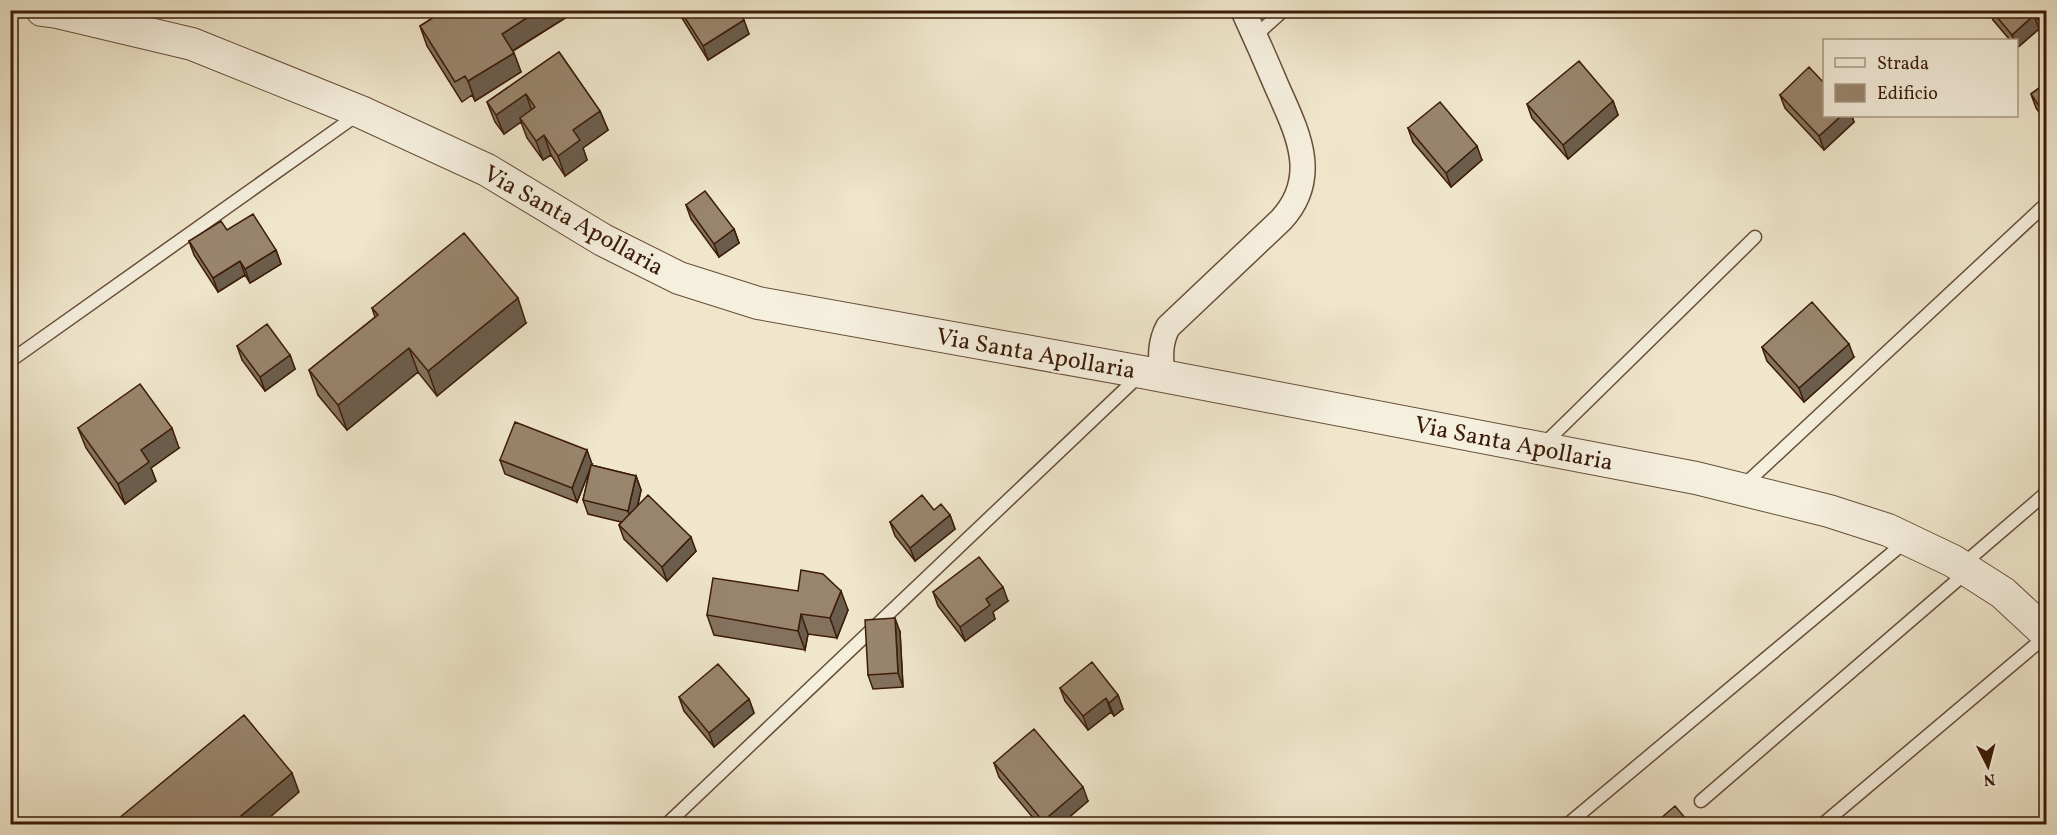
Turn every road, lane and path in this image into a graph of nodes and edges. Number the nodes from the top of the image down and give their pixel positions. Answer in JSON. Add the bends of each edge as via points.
{"nodes":[{"id":1,"x":42,"y":10,"type":"edge"},
{"id":2,"x":1243,"y":10,"type":"edge"},
{"id":3,"x":1284,"y":10,"type":"edge"},
{"id":4,"x":1255,"y":36,"type":"junction"},
{"id":5,"x":361,"y":112,"type":"junction"},
{"id":6,"x":2046,"y":204,"type":"edge"},
{"id":7,"x":1755,"y":237,"type":"dead end"},
{"id":8,"x":10,"y":361,"type":"edge"},
{"id":9,"x":1152,"y":375,"type":"junction"},
{"id":10,"x":1539,"y":448,"type":"junction"},
{"id":11,"x":1740,"y":489,"type":"junction"},
{"id":12,"x":2046,"y":493,"type":"edge"},
{"id":13,"x":1908,"y":539,"type":"junction"},
{"id":14,"x":1965,"y":568,"type":"junction"},
{"id":15,"x":2046,"y":634,"type":"edge"},
{"id":16,"x":1701,"y":801,"type":"dead end"},
{"id":17,"x":667,"y":825,"type":"edge"},
{"id":18,"x":1568,"y":825,"type":"edge"},
{"id":19,"x":1822,"y":825,"type":"edge"}],
"edges":[{"from":1,"to":5,"type":"street","name":"Via Santa Apollaria","via":[[192,44]]},
{"from":2,"to":4,"type":"street"},
{"from":3,"to":4,"type":"lane"},
{"from":4,"to":9,"type":"street","via":[[1297,132],[1302,155],[1300,187],[1293,206],[1281,220],[1168,327]]},
{"from":5,"to":8,"type":"lane"},
{"from":5,"to":9,"type":"street","name":"Via Santa Apollaria","via":[[487,170],[603,240],[679,278],[758,303]]},
{"from":6,"to":11,"type":"lane"},
{"from":7,"to":10,"type":"lane"},
{"from":9,"to":10,"type":"street","name":"Via Santa Apollaria"},
{"from":9,"to":17,"type":"lane"},
{"from":10,"to":11,"type":"street","name":"Via Santa Apollaria"},
{"from":11,"to":13,"type":"street","name":"Via Santa Apollaria","via":[[1848,516]]},
{"from":12,"to":14,"type":"lane"},
{"from":13,"to":14,"type":"street","name":"Via Santa Apollaria"},
{"from":13,"to":18,"type":"lane"},
{"from":14,"to":15,"type":"street","name":"Via Santa Apollaria","via":[[2003,593]]},
{"from":14,"to":16,"type":"lane"},
{"from":15,"to":19,"type":"lane"}]}
